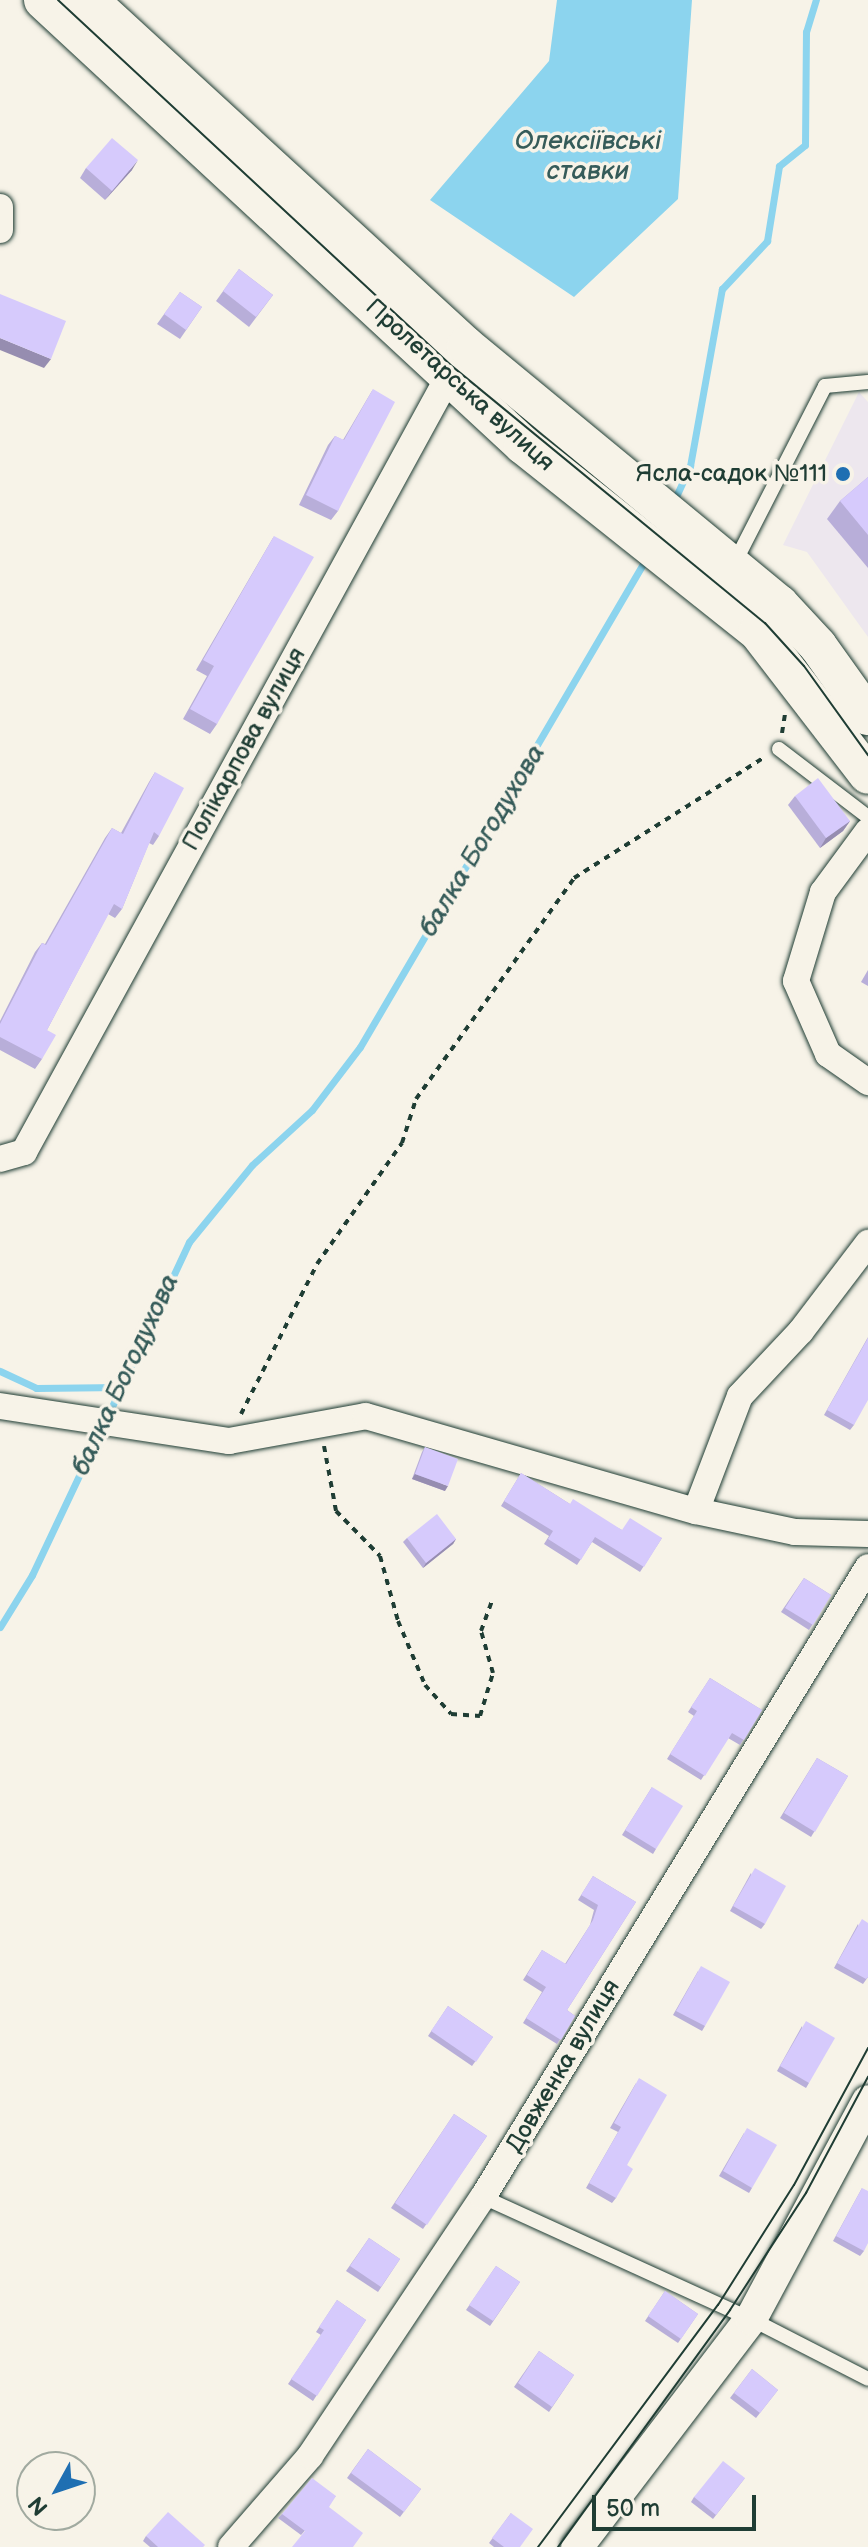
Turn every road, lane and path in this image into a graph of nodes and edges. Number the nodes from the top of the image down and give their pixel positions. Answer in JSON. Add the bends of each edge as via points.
{"nodes":[{"id":1,"x":43,"y":0,"type":"edge"},
{"id":2,"x":89,"y":0,"type":"edge"},
{"id":3,"x":0,"y":207,"type":"edge"},
{"id":4,"x":0,"y":230,"type":"edge"},
{"id":5,"x":456,"y":361,"type":"junction"},
{"id":6,"x":868,"y":382,"type":"edge"},
{"id":7,"x":711,"y":564,"type":"junction"},
{"id":8,"x":797,"y":676,"type":"junction"},
{"id":9,"x":868,"y":716,"type":"edge"},
{"id":10,"x":779,"y":749,"type":"junction"},
{"id":11,"x":868,"y":775,"type":"edge"},
{"id":12,"x":868,"y":817,"type":"edge"},
{"id":13,"x":868,"y":831,"type":"edge"},
{"id":14,"x":868,"y":1082,"type":"edge"},
{"id":15,"x":12,"y":1155,"type":"edge"},
{"id":16,"x":868,"y":1243,"type":"edge"},
{"id":17,"x":0,"y":1406,"type":"edge"},
{"id":18,"x":320,"y":1424,"type":"junction"},
{"id":19,"x":229,"y":1441,"type":"junction"},
{"id":20,"x":696,"y":1511,"type":"junction"},
{"id":21,"x":868,"y":1534,"type":"edge"},
{"id":22,"x":868,"y":1567,"type":"edge"},
{"id":23,"x":493,"y":1598,"type":"dead end"},
{"id":24,"x":868,"y":2101,"type":"edge"},
{"id":25,"x":483,"y":2197,"type":"junction"},
{"id":26,"x":751,"y":2319,"type":"junction"},
{"id":27,"x":868,"y":2379,"type":"edge"},
{"id":28,"x":231,"y":2547,"type":"edge"},
{"id":29,"x":577,"y":2547,"type":"edge"}],
"edges":[{"from":1,"to":5,"type":"main road","name":"Пролетарська вулиця"},
{"from":2,"to":5,"type":"main road","name":"Пролетарська вулиця"},
{"from":3,"to":4,"type":"street"},
{"from":5,"to":7,"type":"main road","name":"Пролетарська вулиця","via":[[588,449]]},
{"from":5,"to":7,"type":"main road","name":"Пролетарська вулиця","via":[[577,486]]},
{"from":5,"to":15,"type":"street","name":"Полікарпова вулиця"},
{"from":6,"to":7,"type":"lane","via":[[825,386]]},
{"from":7,"to":8,"type":"main road","name":"Пролетарська вулиця","via":[[758,632]]},
{"from":7,"to":9,"type":"main road","name":"Пролетарська вулиця","via":[[779,604],[818,646]]},
{"from":8,"to":10,"type":"path"},
{"from":8,"to":11,"type":"main road","name":"Пролетарська вулиця"},
{"from":10,"to":12,"type":"lane"},
{"from":10,"to":19,"type":"path","via":[[574,878],[416,1099],[402,1143],[317,1264]]},
{"from":13,"to":14,"type":"street","via":[[823,892],[796,981],[828,1054]]},
{"from":16,"to":20,"type":"street","via":[[801,1331],[740,1396]]},
{"from":17,"to":19,"type":"street"},
{"from":18,"to":19,"type":"street"},
{"from":18,"to":20,"type":"street","via":[[366,1416]]},
{"from":18,"to":23,"type":"path","via":[[336,1511],[380,1556],[398,1621],[425,1685],[451,1714],[480,1716],[493,1673],[481,1631]]},
{"from":20,"to":21,"type":"street","via":[[795,1532]]},
{"from":22,"to":25,"type":"street","name":"Довженка вулиця"},
{"from":24,"to":26,"type":"street"},
{"from":25,"to":26,"type":"lane"},
{"from":25,"to":28,"type":"street","name":"Довженка вулиця","via":[[310,2456]]},
{"from":26,"to":27,"type":"lane"},
{"from":26,"to":29,"type":"street"}]}
